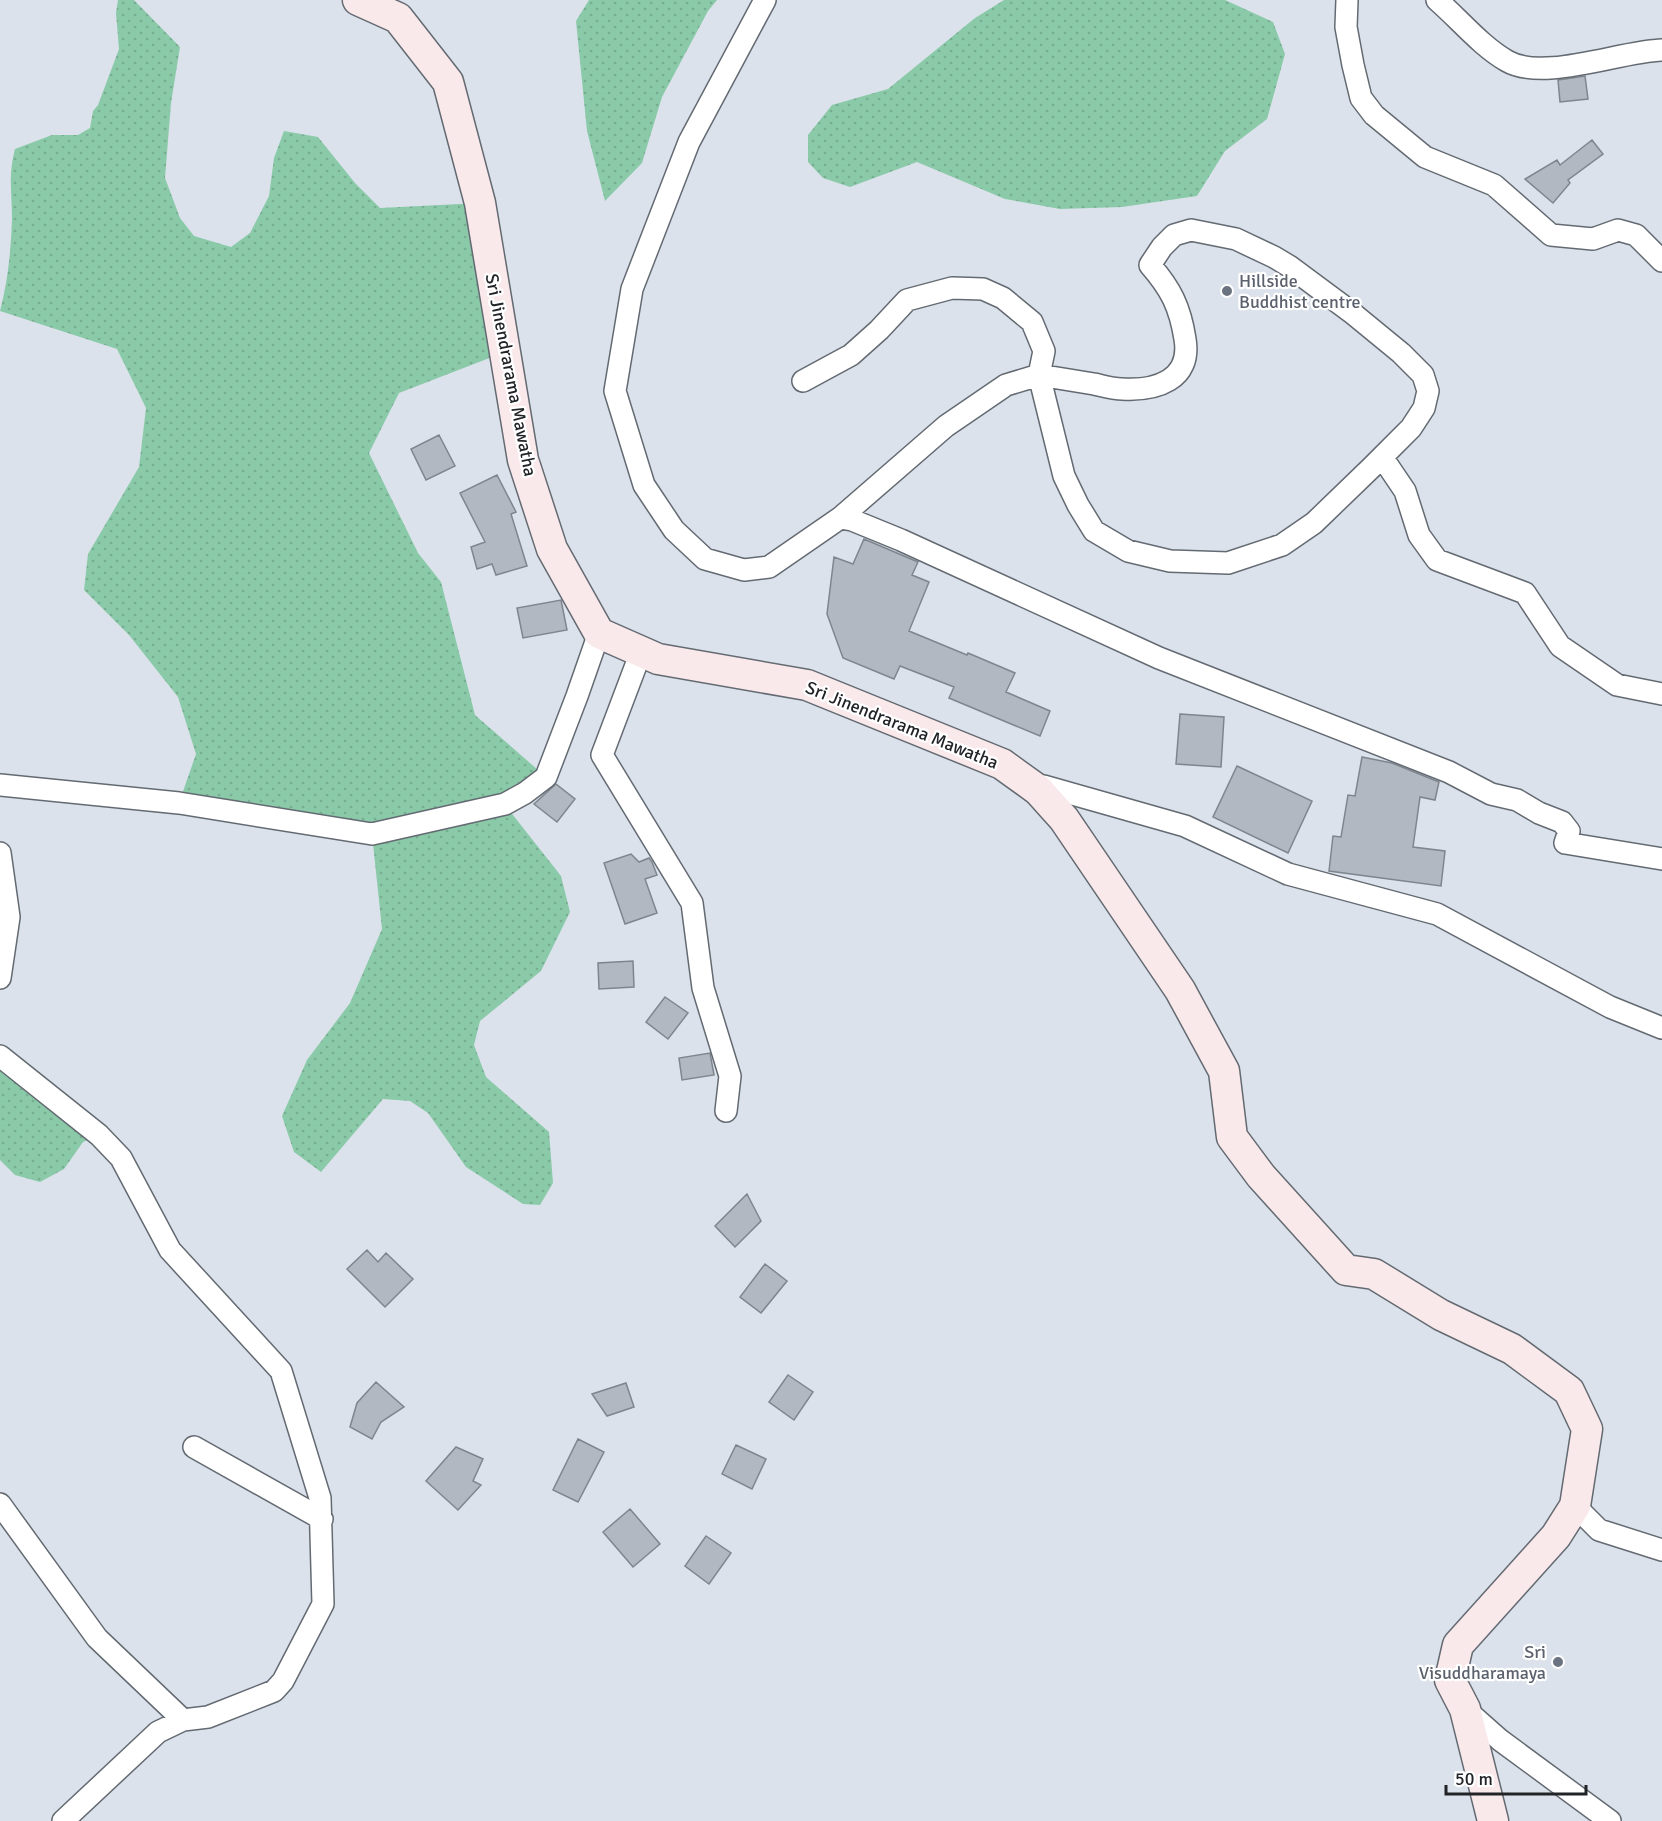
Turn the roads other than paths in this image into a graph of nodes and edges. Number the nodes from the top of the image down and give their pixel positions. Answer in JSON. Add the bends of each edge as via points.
{"nodes":[{"id":1,"x":358,"y":0,"type":"edge"},
{"id":2,"x":765,"y":0,"type":"edge"},
{"id":3,"x":1347,"y":0,"type":"edge"},
{"id":4,"x":1437,"y":0,"type":"edge"},
{"id":5,"x":1662,"y":50,"type":"edge"},
{"id":6,"x":1662,"y":261,"type":"edge"},
{"id":7,"x":1040,"y":375,"type":"junction"},
{"id":8,"x":803,"y":381,"type":"dead end"},
{"id":9,"x":1382,"y":457,"type":"junction"},
{"id":10,"x":840,"y":518,"type":"junction"},
{"id":11,"x":599,"y":633,"type":"junction"},
{"id":12,"x":641,"y":652,"type":"junction"},
{"id":13,"x":1662,"y":694,"type":"edge"},
{"id":14,"x":0,"y":785,"type":"edge"},
{"id":15,"x":1038,"y":790,"type":"junction"},
{"id":16,"x":0,"y":854,"type":"edge"},
{"id":17,"x":1662,"y":859,"type":"edge"},
{"id":18,"x":0,"y":978,"type":"edge"},
{"id":19,"x":1662,"y":1028,"type":"edge"},
{"id":20,"x":0,"y":1056,"type":"edge"},
{"id":21,"x":726,"y":1111,"type":"dead end"},
{"id":22,"x":194,"y":1447,"type":"dead end"},
{"id":23,"x":0,"y":1504,"type":"edge"},
{"id":24,"x":1575,"y":1506,"type":"junction"},
{"id":25,"x":322,"y":1519,"type":"junction"},
{"id":26,"x":1662,"y":1550,"type":"edge"},
{"id":27,"x":1465,"y":1709,"type":"junction"},
{"id":28,"x":183,"y":1720,"type":"junction"},
{"id":29,"x":63,"y":1821,"type":"edge"},
{"id":30,"x":1493,"y":1821,"type":"edge"},
{"id":31,"x":1610,"y":1821,"type":"edge"}],
"edges":[{"from":1,"to":11,"type":"main road","name":"Sri Jinendrarama Mawatha","via":[[398,18],[448,82],[480,203],[523,460],[552,549]]},
{"from":2,"to":10,"type":"street","via":[[689,142],[632,289],[615,391],[644,485],[674,530],[705,559],[744,570],[769,567]]},
{"from":3,"to":6,"type":"street","via":[[1346,27],[1361,98],[1374,115],[1425,157],[1494,185],[1551,235],[1593,239],[1618,230],[1636,235]]},
{"from":4,"to":5,"type":"street","via":[[1508,62],[1530,69],[1593,63]]},
{"from":7,"to":8,"type":"street","via":[[1044,351],[1032,321],[1003,298],[983,289],[952,288],[907,300],[851,355]]},
{"from":7,"to":9,"type":"street","via":[[1064,476],[1078,505],[1094,531],[1128,551],[1170,561],[1228,563],[1282,545],[1314,523]]},
{"from":7,"to":9,"type":"street","via":[[1122,389],[1156,386],[1174,378],[1184,365],[1187,348],[1183,327],[1177,302],[1150,265],[1174,235],[1191,230],[1236,239],[1289,266],[1352,312],[1423,375],[1428,391],[1424,408],[1411,428]]},
{"from":7,"to":10,"type":"street","via":[[1006,385],[946,426]]},
{"from":9,"to":13,"type":"street","via":[[1405,491],[1419,535],[1437,560],[1525,593],[1560,646],[1617,685]]},
{"from":10,"to":17,"type":"street","via":[[901,540],[1159,658],[1449,772],[1491,794],[1517,800],[1562,822],[1569,831],[1565,843]]},
{"from":11,"to":12,"type":"main road","name":"Sri Jinendrarama Mawatha"},
{"from":11,"to":14,"type":"street","via":[[546,777],[505,804],[372,834],[179,803]]},
{"from":12,"to":15,"type":"main road","name":"Sri Jinendrarama Mawatha","via":[[657,659],[807,685],[1002,764]]},
{"from":12,"to":21,"type":"street","via":[[602,755],[692,903],[703,988],[730,1076]]},
{"from":15,"to":19,"type":"street","via":[[1044,786],[1185,826],[1288,874],[1437,914],[1610,1007]]},
{"from":15,"to":24,"type":"main road","name":"Sri Jinendrarama Mawatha","via":[[1064,819],[1180,990],[1224,1071],[1232,1137],[1261,1176],[1346,1270],[1374,1274],[1441,1315],[1512,1349],[1569,1391],[1587,1430]]},
{"from":16,"to":18,"type":"street","via":[[9,917]]},
{"from":20,"to":25,"type":"street","via":[[122,1158],[170,1250],[281,1371],[320,1498]]},
{"from":22,"to":25,"type":"street"},
{"from":23,"to":28,"type":"street","via":[[97,1638]]},
{"from":24,"to":26,"type":"street","via":[[1599,1530]]},
{"from":24,"to":27,"type":"main road","via":[[1556,1536],[1458,1645],[1450,1680]]},
{"from":25,"to":28,"type":"street","via":[[323,1604],[283,1682],[274,1691],[208,1717]]},
{"from":27,"to":30,"type":"main road"},
{"from":27,"to":31,"type":"street","via":[[1500,1740]]},
{"from":28,"to":29,"type":"street","via":[[158,1732]]}]}
